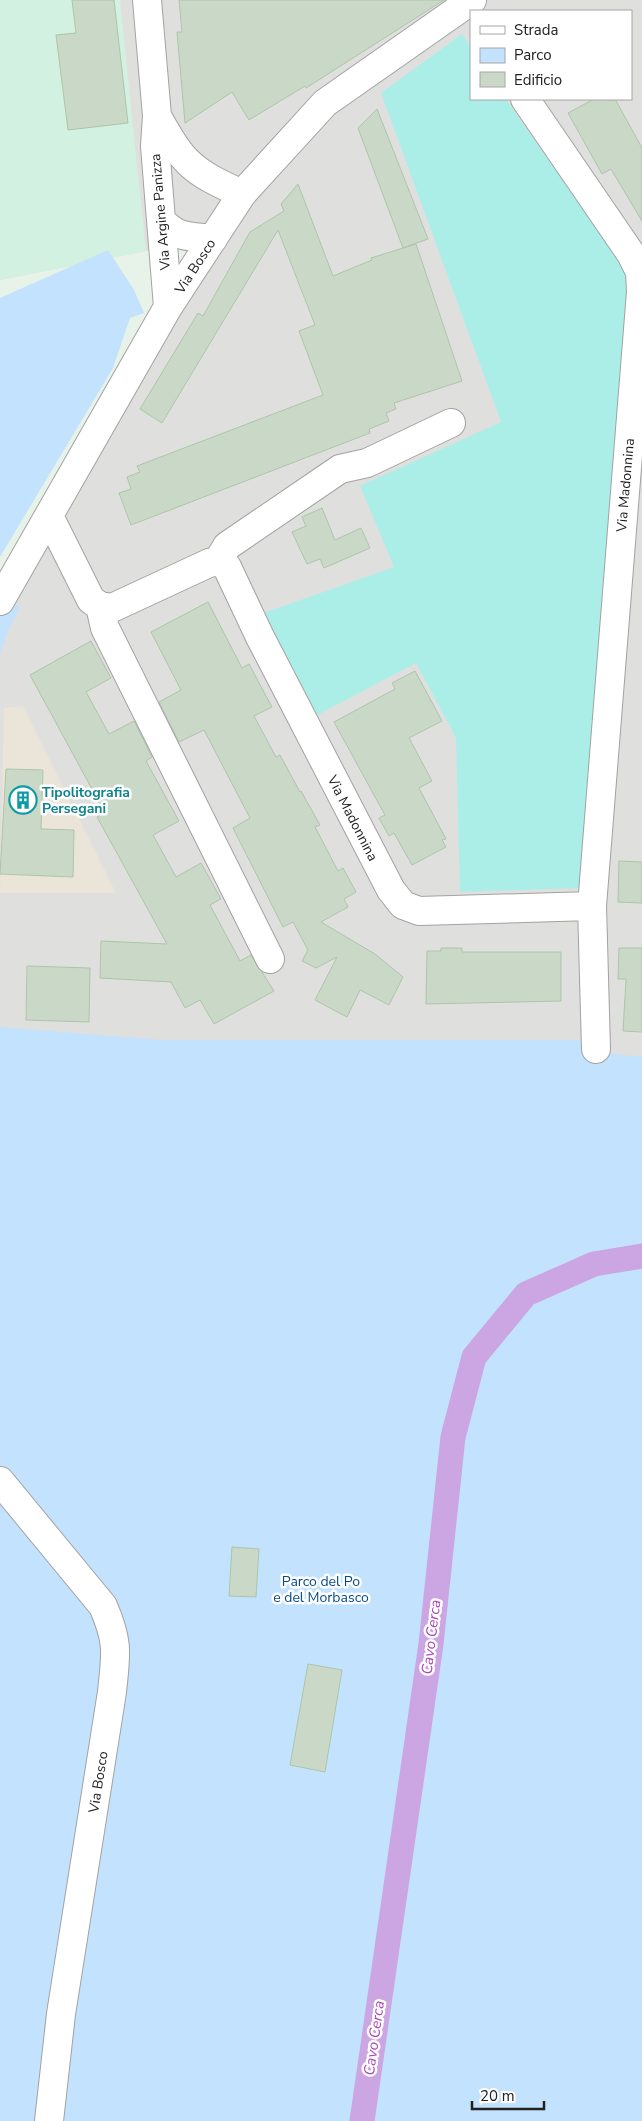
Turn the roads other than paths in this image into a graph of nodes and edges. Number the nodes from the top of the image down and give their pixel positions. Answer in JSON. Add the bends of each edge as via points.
{"nodes":[{"id":1,"x":147,"y":0,"type":"edge"},
{"id":2,"x":465,"y":6,"type":"edge"},
{"id":3,"x":526,"y":100,"type":"edge"},
{"id":4,"x":157,"y":116,"type":"junction"},
{"id":5,"x":242,"y":194,"type":"junction"},
{"id":6,"x":161,"y":220,"type":"junction"},
{"id":7,"x":213,"y":239,"type":"junction"},
{"id":8,"x":168,"y":308,"type":"junction"},
{"id":9,"x":451,"y":423,"type":"dead end"},
{"id":10,"x":49,"y":516,"type":"junction"},
{"id":11,"x":218,"y":562,"type":"junction"},
{"id":12,"x":0,"y":601,"type":"edge"},
{"id":13,"x":100,"y":606,"type":"junction"},
{"id":14,"x":592,"y":906,"type":"junction"},
{"id":15,"x":270,"y":959,"type":"dead end"},
{"id":16,"x":596,"y":1048,"type":"dead end"},
{"id":17,"x":0,"y":1481,"type":"edge"},
{"id":18,"x":49,"y":2121,"type":"edge"}],
"edges":[{"from":1,"to":4,"type":"street","name":"Via Argine Panizza"},
{"from":2,"to":5,"type":"street","name":"Via Bosco","via":[[325,102]]},
{"from":3,"to":14,"type":"street","name":"Via Madonnina","via":[[640,272]]},
{"from":4,"to":5,"type":"street","name":"Via Argine Panizza","via":[[176,150],[189,165],[205,177]]},
{"from":4,"to":6,"type":"street","name":"Via Argine Panizza","via":[[155,146]]},
{"from":5,"to":7,"type":"street","name":"Via Bosco"},
{"from":6,"to":7,"type":"street","via":[[171,232]]},
{"from":6,"to":8,"type":"street","name":"Via Argine Panizza"},
{"from":7,"to":8,"type":"street","name":"Via Bosco"},
{"from":8,"to":10,"type":"street","name":"Via Bosco"},
{"from":9,"to":11,"type":"street","via":[[367,463],[340,469],[227,546]]},
{"from":10,"to":12,"type":"street","name":"Via Bosco"},
{"from":10,"to":13,"type":"street","via":[[91,600]]},
{"from":11,"to":13,"type":"street","via":[[209,563],[112,608]]},
{"from":11,"to":14,"type":"street","name":"Via Madonnina","via":[[227,567],[391,890],[403,905],[419,911]]},
{"from":13,"to":15,"type":"street","via":[[105,628]]},
{"from":14,"to":16,"type":"street","name":"Via Madonnina"},
{"from":17,"to":18,"type":"street","name":"Via Bosco","via":[[103,1606],[117,1646],[61,2014]]}]}
